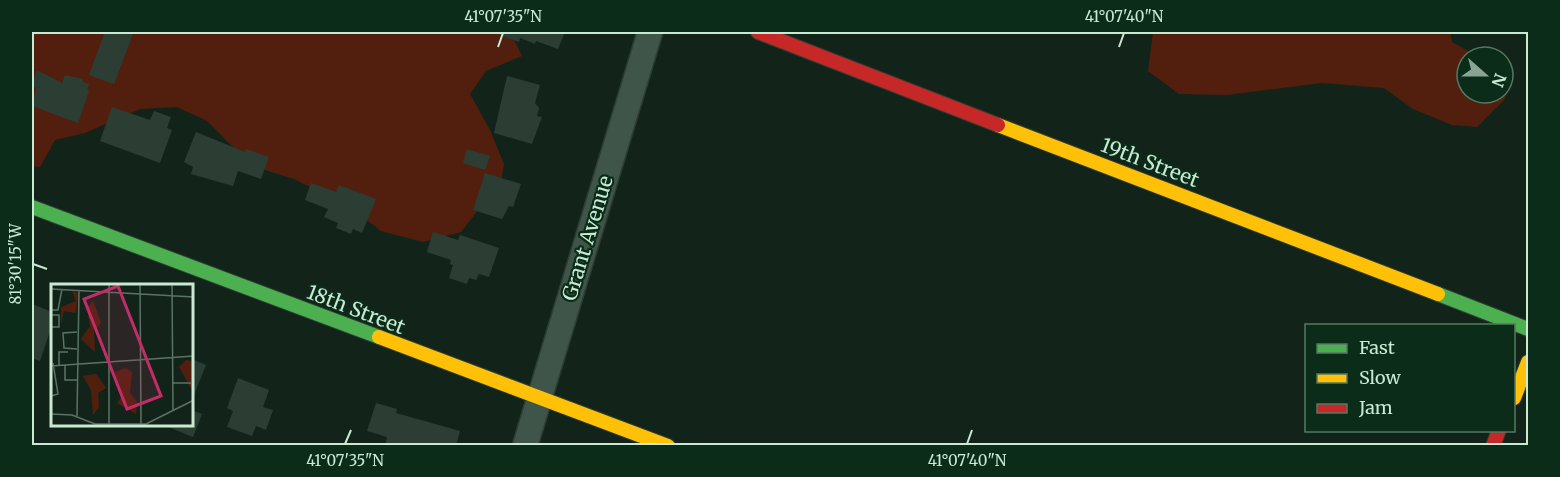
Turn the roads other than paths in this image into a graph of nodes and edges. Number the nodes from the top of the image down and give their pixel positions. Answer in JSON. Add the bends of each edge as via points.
{"nodes":[{"id":1,"x":650,"y":32,"type":"edge"},
{"id":2,"x":758,"y":32,"type":"edge"},
{"id":3,"x":32,"y":207,"type":"edge"},
{"id":4,"x":1528,"y":329,"type":"edge"},
{"id":5,"x":1528,"y":362,"type":"edge"},
{"id":6,"x":1515,"y":395,"type":"edge"},
{"id":7,"x":540,"y":397,"type":"junction"},
{"id":8,"x":525,"y":446,"type":"edge"},
{"id":9,"x":668,"y":446,"type":"edge"}],
"edges":[{"from":1,"to":7,"type":"street","name":"Grant Avenue"},
{"from":2,"to":4,"type":"street","name":"19th Street"},
{"from":3,"to":7,"type":"street","name":"18th Street"},
{"from":5,"to":6,"type":"street"},
{"from":7,"to":8,"type":"street","name":"Grant Avenue"},
{"from":7,"to":9,"type":"street","name":"18th Street"}]}
